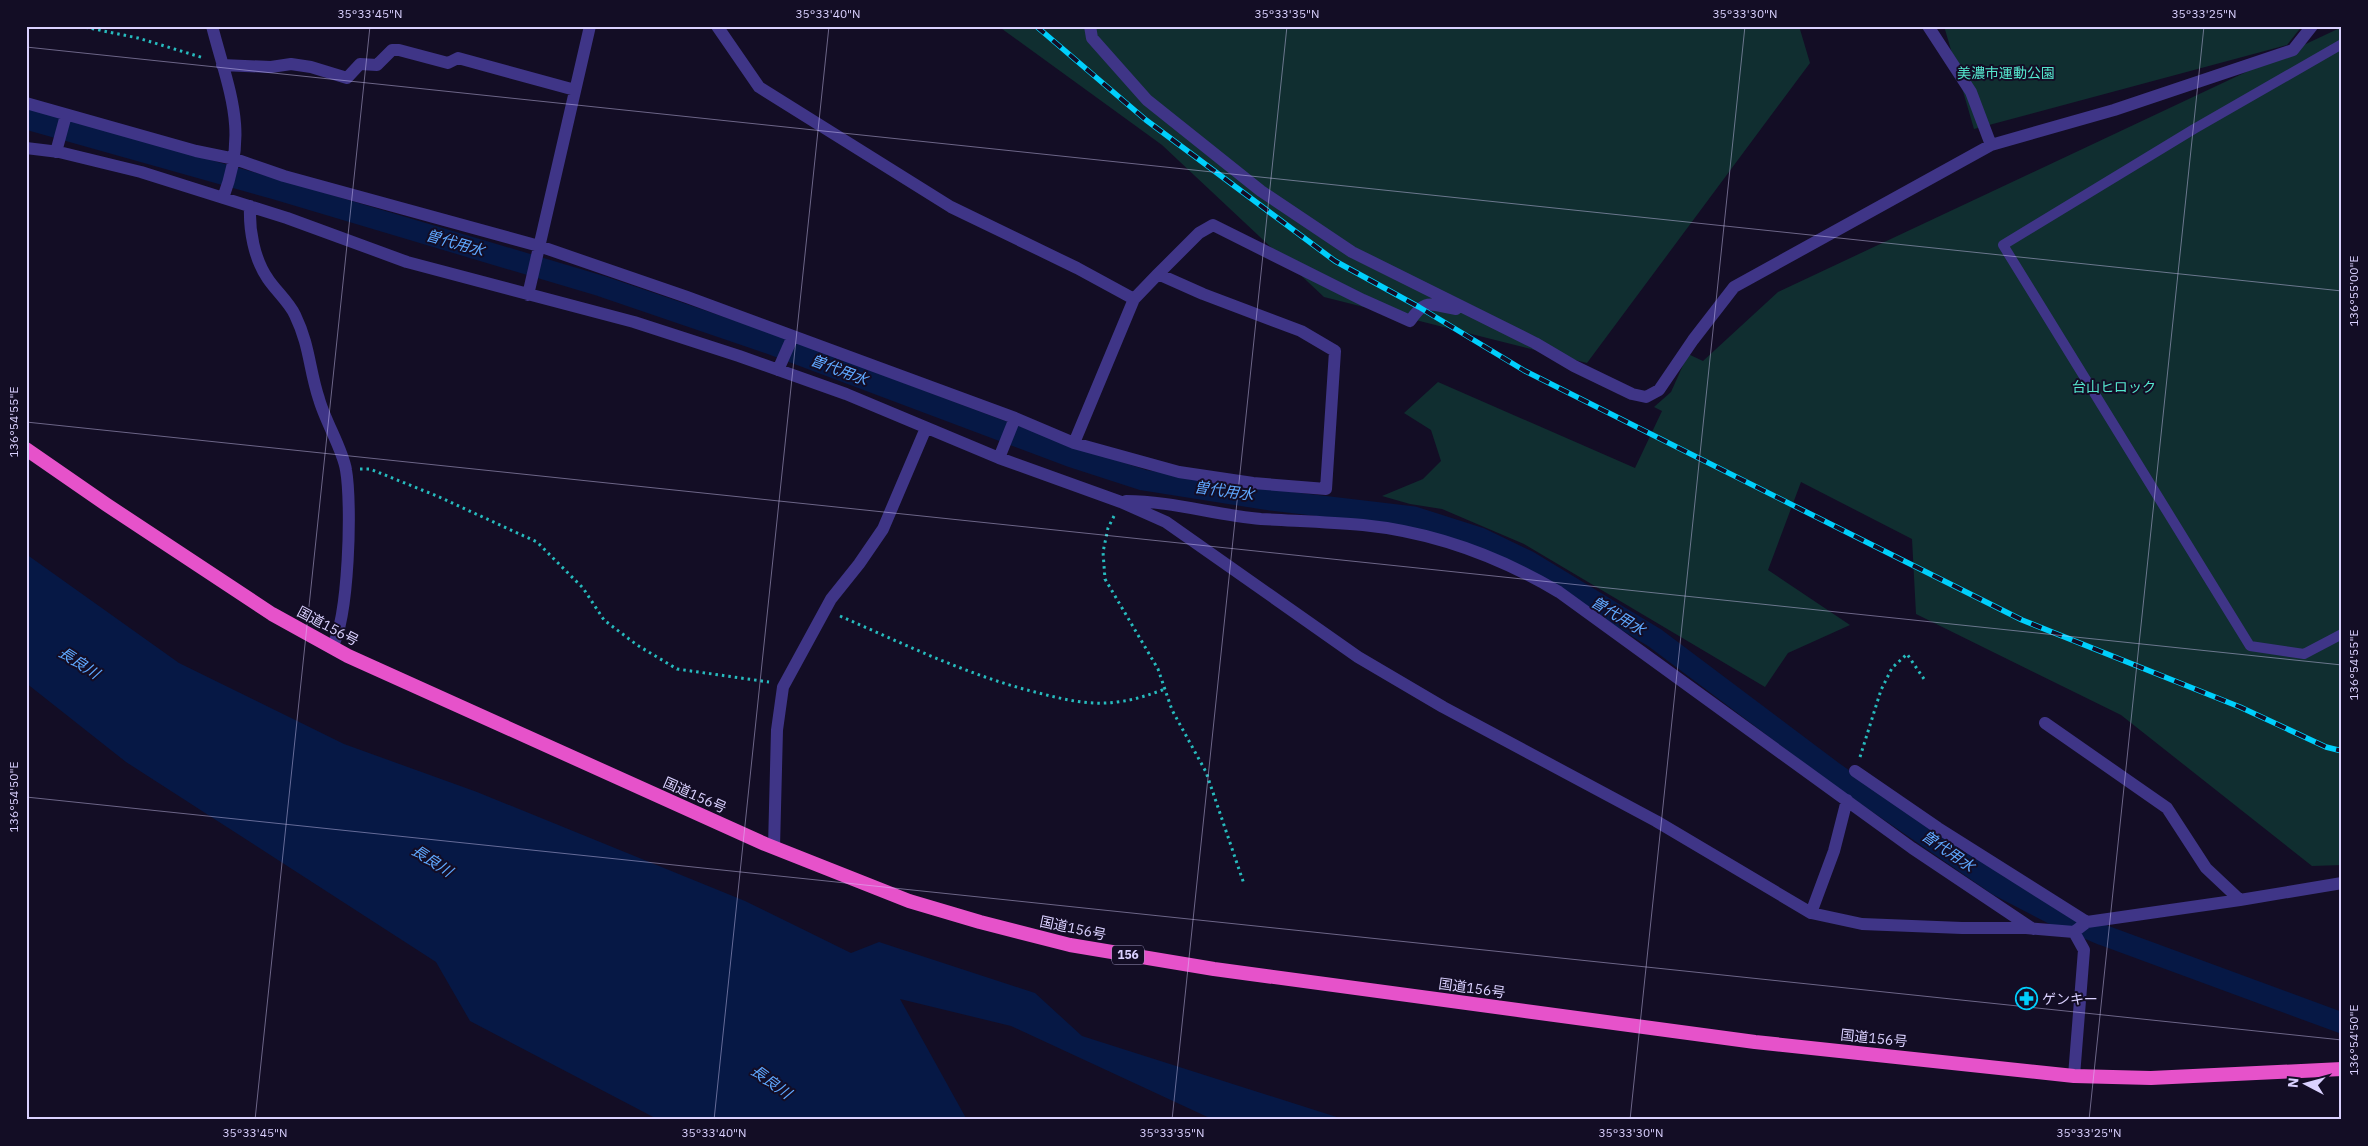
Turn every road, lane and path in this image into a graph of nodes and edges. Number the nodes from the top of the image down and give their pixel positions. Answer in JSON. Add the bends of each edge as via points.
{"nodes":[{"id":1,"x":79,"y":26,"type":"edge"},
{"id":2,"x":212,"y":26,"type":"edge"},
{"id":3,"x":590,"y":26,"type":"edge"},
{"id":4,"x":717,"y":26,"type":"edge"},
{"id":5,"x":1090,"y":26,"type":"edge"},
{"id":6,"x":1928,"y":26,"type":"edge"},
{"id":7,"x":2312,"y":26,"type":"edge"},
{"id":8,"x":2342,"y":44,"type":"edge"},
{"id":9,"x":222,"y":65,"type":"junction"},
{"id":10,"x":575,"y":90,"type":"junction"},
{"id":11,"x":26,"y":103,"type":"edge"},
{"id":12,"x":65,"y":118,"type":"junction"},
{"id":13,"x":1991,"y":145,"type":"junction"},
{"id":14,"x":57,"y":146,"type":"junction"},
{"id":15,"x":26,"y":148,"type":"edge"},
{"id":16,"x":234,"y":163,"type":"junction"},
{"id":17,"x":225,"y":193,"type":"junction"},
{"id":18,"x":250,"y":206,"type":"junction"},
{"id":19,"x":538,"y":251,"type":"junction"},
{"id":20,"x":1158,"y":274,"type":"junction"},
{"id":21,"x":528,"y":295,"type":"junction"},
{"id":22,"x":1134,"y":299,"type":"junction"},
{"id":23,"x":1470,"y":312,"type":"junction"},
{"id":24,"x":791,"y":339,"type":"junction"},
{"id":25,"x":780,"y":365,"type":"junction"},
{"id":26,"x":1013,"y":423,"type":"junction"},
{"id":27,"x":926,"y":428,"type":"junction"},
{"id":28,"x":1074,"y":443,"type":"junction"},
{"id":29,"x":26,"y":449,"type":"edge"},
{"id":30,"x":999,"y":458,"type":"junction"},
{"id":31,"x":346,"y":469,"type":"junction"},
{"id":32,"x":1121,"y":502,"type":"junction"},
{"id":33,"x":826,"y":610,"type":"junction"},
{"id":34,"x":2342,"y":634,"type":"edge"},
{"id":35,"x":332,"y":646,"type":"junction"},
{"id":36,"x":1926,"y":682,"type":"dead end"},
{"id":37,"x":784,"y":684,"type":"junction"},
{"id":38,"x":1165,"y":689,"type":"junction"},
{"id":39,"x":2045,"y":723,"type":"dead end"},
{"id":40,"x":1855,"y":771,"type":"joint"},
{"id":41,"x":1847,"y":800,"type":"junction"},
{"id":42,"x":774,"y":847,"type":"junction"},
{"id":43,"x":2342,"y":882,"type":"edge"},
{"id":44,"x":1244,"y":884,"type":"dead end"},
{"id":45,"x":2240,"y":900,"type":"junction"},
{"id":46,"x":1811,"y":913,"type":"junction"},
{"id":47,"x":2087,"y":922,"type":"junction"},
{"id":48,"x":2033,"y":929,"type":"junction"},
{"id":49,"x":2075,"y":932,"type":"junction"},
{"id":50,"x":2342,"y":1069,"type":"edge"},
{"id":51,"x":2074,"y":1076,"type":"junction"}],
"edges":[{"from":1,"to":9,"type":"path","via":[[138,38]]},
{"from":2,"to":9,"type":"street"},
{"from":3,"to":10,"type":"street"},
{"from":4,"to":22,"type":"street","via":[[759,87],[951,207]]},
{"from":5,"to":23,"type":"street","via":[[1092,38],[1147,100],[1262,191],[1352,252]]},
{"from":6,"to":13,"type":"street","via":[[1971,92]]},
{"from":7,"to":13,"type":"street","via":[[2293,50],[2114,110]]},
{"from":8,"to":34,"type":"lane","via":[[2003,245],[2250,646],[2304,654]]},
{"from":9,"to":10,"type":"street","via":[[271,67],[291,64],[347,78],[360,64],[377,65],[392,50],[399,50],[448,63],[458,58]]},
{"from":9,"to":16,"type":"street","via":[[237,126]]},
{"from":10,"to":19,"type":"street"},
{"from":11,"to":12,"type":"street"},
{"from":12,"to":14,"type":"street"},
{"from":12,"to":16,"type":"street"},
{"from":13,"to":23,"type":"street","via":[[1734,288],[1693,340],[1660,390],[1646,397],[1632,394],[1574,366]]},
{"from":14,"to":15,"type":"street"},
{"from":14,"to":17,"type":"street"},
{"from":16,"to":17,"type":"street"},
{"from":16,"to":19,"type":"street"},
{"from":17,"to":18,"type":"street"},
{"from":18,"to":21,"type":"street","via":[[408,262]]},
{"from":18,"to":31,"type":"street","via":[[249,224],[256,253],[266,278],[294,313],[308,345],[318,398]]},
{"from":19,"to":21,"type":"street"},
{"from":19,"to":24,"type":"street","via":[[687,297]]},
{"from":20,"to":22,"type":"street"},
{"from":20,"to":23,"type":"street","via":[[1199,233],[1213,225],[1410,321],[1419,307],[1426,304]]},
{"from":20,"to":28,"type":"street","via":[[1301,331],[1336,351],[1326,489],[1179,472]]},
{"from":21,"to":25,"type":"street"},
{"from":22,"to":28,"type":"street"},
{"from":24,"to":25,"type":"street"},
{"from":24,"to":26,"type":"street"},
{"from":25,"to":27,"type":"street"},
{"from":26,"to":28,"type":"street"},
{"from":26,"to":30,"type":"street"},
{"from":27,"to":30,"type":"street"},
{"from":27,"to":33,"type":"street","via":[[883,529]]},
{"from":29,"to":35,"type":"highway","name":"国道156号","number":"156","via":[[272,614]]},
{"from":30,"to":32,"type":"street"},
{"from":31,"to":35,"type":"street","via":[[349,530],[345,589],[337,637]]},
{"from":31,"to":37,"type":"path","via":[[370,469],[537,542],[583,588],[604,620],[677,669]]},
{"from":32,"to":38,"type":"path","via":[[1108,528],[1103,552],[1105,579],[1158,669]]},
{"from":32,"to":41,"type":"street","via":[[1147,501],[1260,519],[1365,525],[1421,535],[1480,554],[1559,592]]},
{"from":32,"to":46,"type":"street","via":[[1166,522],[1358,657],[1443,707],[1656,821]]},
{"from":33,"to":37,"type":"street"},
{"from":33,"to":38,"type":"path","via":[[968,672],[1056,698],[1083,703],[1116,703]]},
{"from":35,"to":42,"type":"highway","name":"国道156号","number":"156","via":[[433,695]]},
{"from":36,"to":40,"type":"path","via":[[1907,654],[1892,668],[1881,690]]},
{"from":37,"to":42,"type":"street","via":[[777,730]]},
{"from":38,"to":44,"type":"path","via":[[1185,737],[1206,772]]},
{"from":39,"to":45,"type":"street","via":[[2167,808],[2206,868]]},
{"from":40,"to":47,"type":"street"},
{"from":41,"to":46,"type":"street","via":[[1834,851]]},
{"from":41,"to":48,"type":"street"},
{"from":42,"to":51,"type":"highway","name":"国道156号","number":"156","via":[[918,904],[1016,932],[1111,952],[1224,971],[1755,1042]]},
{"from":43,"to":45,"type":"street"},
{"from":45,"to":47,"type":"street"},
{"from":46,"to":48,"type":"street","via":[[1862,924]]},
{"from":47,"to":49,"type":"street"},
{"from":48,"to":49,"type":"street"},
{"from":49,"to":51,"type":"street","via":[[2084,950]]},
{"from":50,"to":51,"type":"highway","name":"国道156号","number":"156","via":[[2152,1078]]}]}
